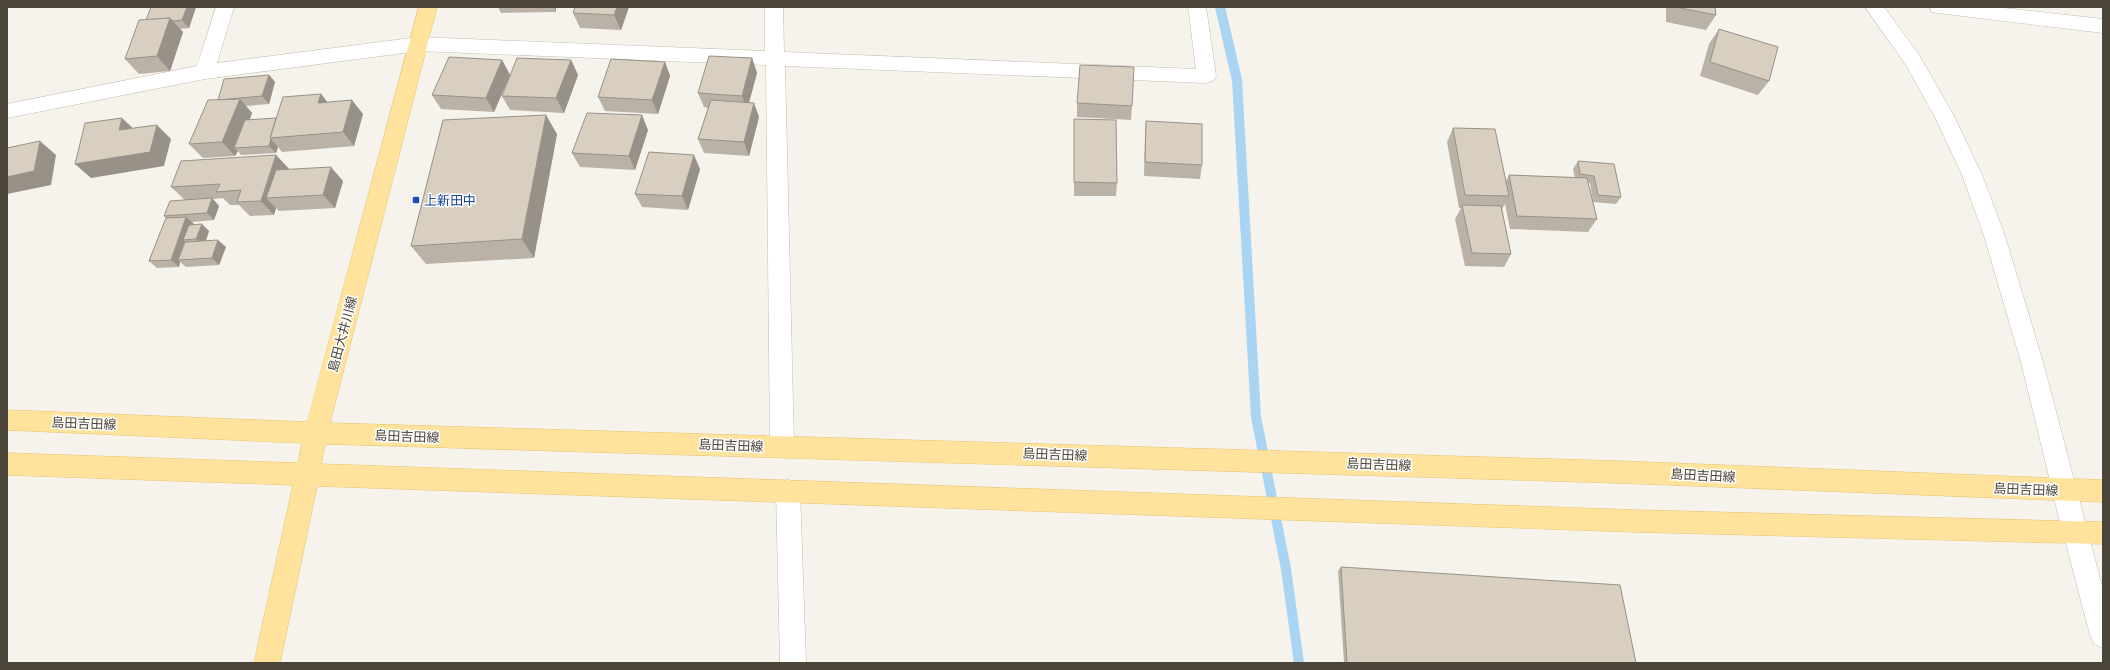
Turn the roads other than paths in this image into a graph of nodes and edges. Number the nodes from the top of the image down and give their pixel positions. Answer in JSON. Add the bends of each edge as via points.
{"nodes":[{"id":1,"x":225,"y":7,"type":"edge"},
{"id":2,"x":428,"y":7,"type":"edge"},
{"id":3,"x":774,"y":7,"type":"edge"},
{"id":4,"x":1197,"y":7,"type":"edge"},
{"id":5,"x":1874,"y":7,"type":"edge"},
{"id":6,"x":1938,"y":7,"type":"edge"},
{"id":7,"x":2103,"y":26,"type":"edge"},
{"id":8,"x":419,"y":44,"type":"junction"},
{"id":9,"x":774,"y":57,"type":"junction"},
{"id":10,"x":205,"y":72,"type":"junction"},
{"id":11,"x":7,"y":112,"type":"edge"},
{"id":12,"x":7,"y":420,"type":"edge"},
{"id":13,"x":316,"y":433,"type":"junction"},
{"id":14,"x":782,"y":446,"type":"junction"},
{"id":15,"x":7,"y":464,"type":"edge"},
{"id":16,"x":307,"y":474,"type":"junction"},
{"id":17,"x":788,"y":491,"type":"junction"},
{"id":18,"x":2063,"y":491,"type":"junction"},
{"id":19,"x":2103,"y":492,"type":"edge"},
{"id":20,"x":2075,"y":532,"type":"junction"},
{"id":21,"x":2103,"y":533,"type":"edge"},
{"id":22,"x":2103,"y":635,"type":"edge"},
{"id":23,"x":267,"y":663,"type":"edge"},
{"id":24,"x":793,"y":663,"type":"edge"}],
"edges":[{"from":1,"to":10,"type":"street"},
{"from":2,"to":8,"type":"main road","name":"島田大井川線"},
{"from":3,"to":9,"type":"street"},
{"from":4,"to":9,"type":"street","via":[[1206,76]]},
{"from":5,"to":18,"type":"street","via":[[1894,32],[1928,86],[1964,156],[2005,265],[2027,342]]},
{"from":6,"to":7,"type":"street"},
{"from":8,"to":9,"type":"street"},
{"from":8,"to":10,"type":"street"},
{"from":8,"to":13,"type":"main road","name":"島田大井川線"},
{"from":9,"to":14,"type":"street"},
{"from":10,"to":11,"type":"street"},
{"from":12,"to":13,"type":"main road","name":"島田吉田線"},
{"from":13,"to":14,"type":"main road","name":"島田吉田線"},
{"from":13,"to":16,"type":"main road","name":"島田大井川線"},
{"from":14,"to":18,"type":"main road","name":"島田吉田線","via":[[1610,471]]},
{"from":15,"to":16,"type":"main road"},
{"from":16,"to":17,"type":"main road"},
{"from":16,"to":23,"type":"main road","name":"島田大井川線"},
{"from":17,"to":20,"type":"main road","via":[[1619,520]]},
{"from":17,"to":24,"type":"street"},
{"from":18,"to":19,"type":"main road","name":"島田吉田線"},
{"from":18,"to":20,"type":"street"},
{"from":20,"to":21,"type":"main road"},
{"from":20,"to":22,"type":"street"}]}
